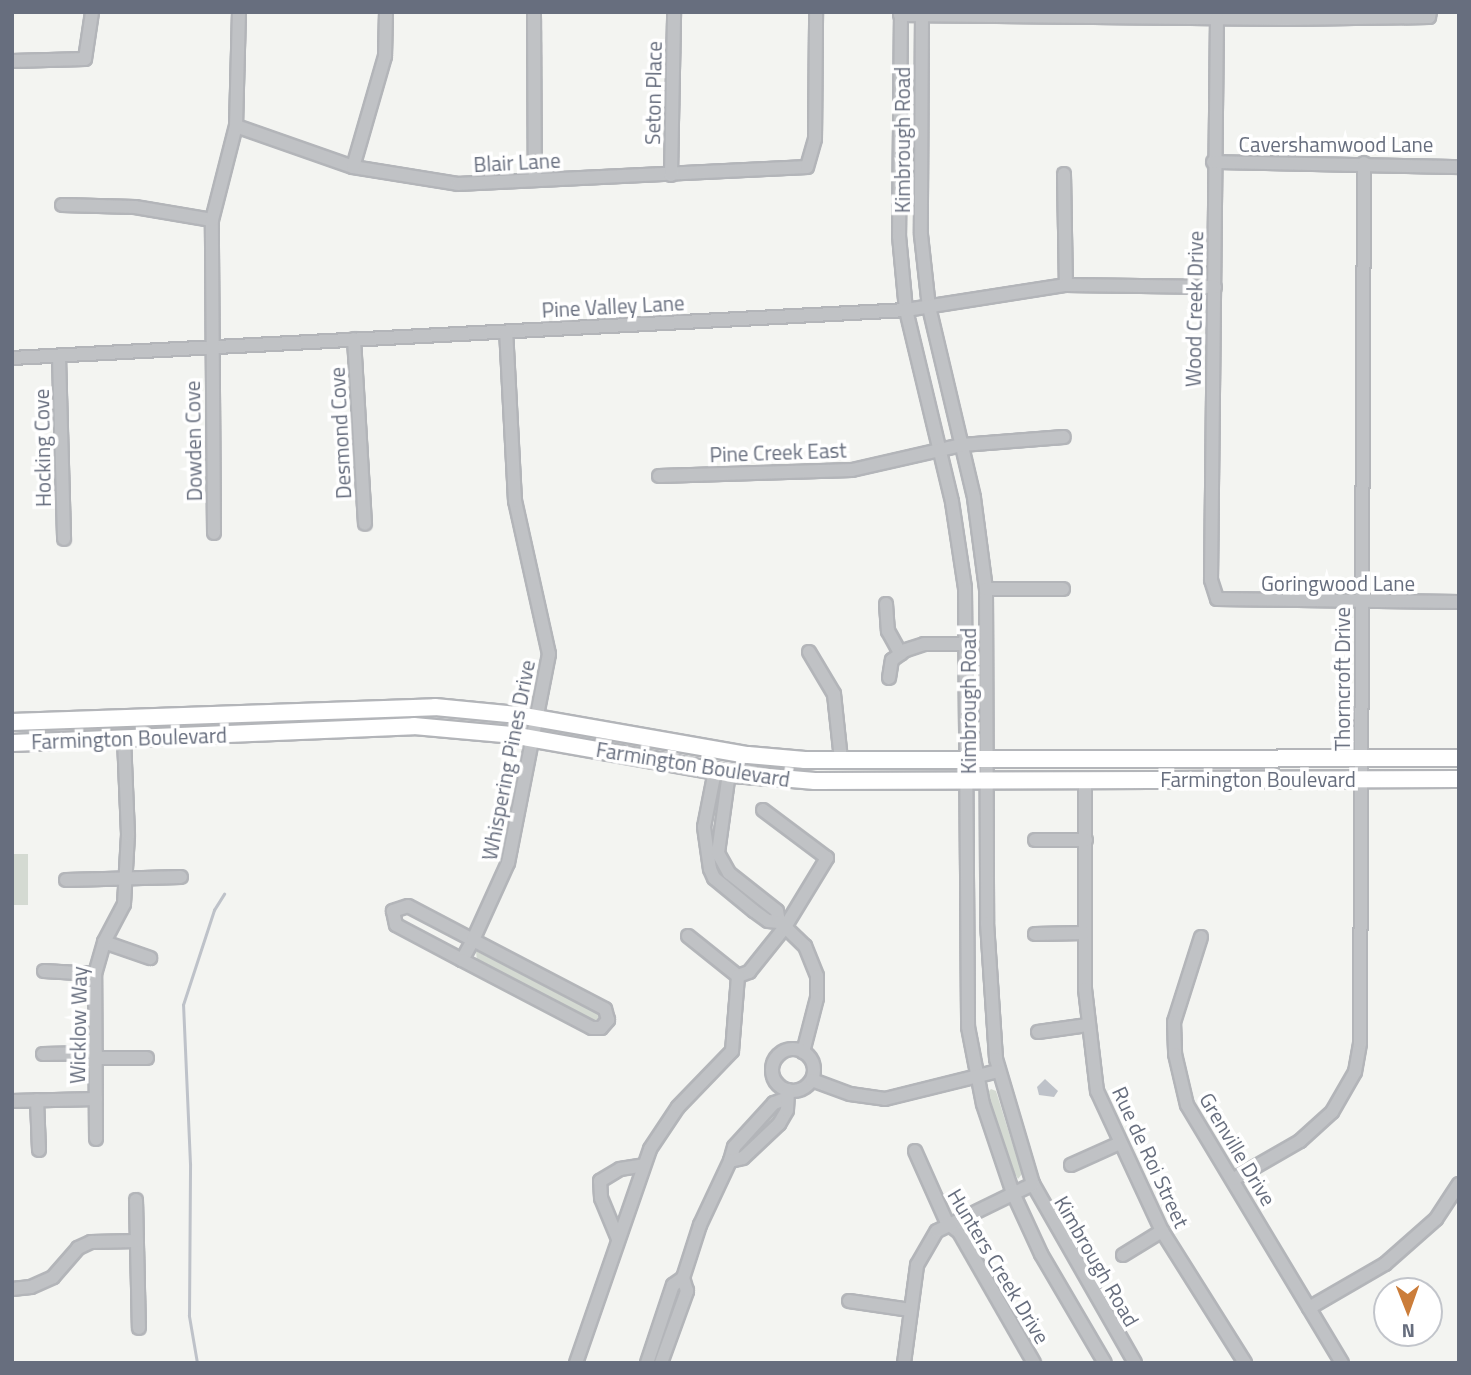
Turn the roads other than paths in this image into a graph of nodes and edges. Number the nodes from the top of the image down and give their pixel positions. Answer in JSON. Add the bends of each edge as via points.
{"nodes":[{"id":1,"x":92,"y":12,"type":"edge"},
{"id":2,"x":239,"y":12,"type":"edge"},
{"id":3,"x":386,"y":12,"type":"edge"},
{"id":4,"x":534,"y":12,"type":"edge"},
{"id":5,"x":674,"y":12,"type":"edge"},
{"id":6,"x":816,"y":12,"type":"edge"},
{"id":7,"x":998,"y":13,"type":"edge"},
{"id":8,"x":901,"y":14,"type":"edge"},
{"id":9,"x":922,"y":14,"type":"edge"},
{"id":10,"x":1139,"y":14,"type":"edge"},
{"id":11,"x":1429,"y":14,"type":"edge"},
{"id":12,"x":1287,"y":16,"type":"edge"},
{"id":13,"x":1217,"y":18,"type":"junction"},
{"id":14,"x":12,"y":61,"type":"edge"},
{"id":15,"x":236,"y":126,"type":"junction"},
{"id":16,"x":1213,"y":162,"type":"junction"},
{"id":17,"x":1364,"y":163,"type":"junction"},
{"id":18,"x":353,"y":167,"type":"junction"},
{"id":19,"x":1459,"y":167,"type":"edge"},
{"id":20,"x":1064,"y":174,"type":"dead end"},
{"id":21,"x":671,"y":175,"type":"junction"},
{"id":22,"x":535,"y":180,"type":"junction"},
{"id":23,"x":62,"y":205,"type":"dead end"},
{"id":24,"x":212,"y":220,"type":"junction"},
{"id":25,"x":1066,"y":285,"type":"junction"},
{"id":26,"x":1215,"y":287,"type":"junction"},
{"id":27,"x":929,"y":307,"type":"junction"},
{"id":28,"x":906,"y":310,"type":"junction"},
{"id":29,"x":506,"y":331,"type":"junction"},
{"id":30,"x":354,"y":339,"type":"junction"},
{"id":31,"x":210,"y":348,"type":"junction"},
{"id":32,"x":59,"y":357,"type":"junction"},
{"id":33,"x":12,"y":358,"type":"edge"},
{"id":34,"x":1064,"y":438,"type":"dead end"},
{"id":35,"x":962,"y":446,"type":"junction"},
{"id":36,"x":938,"y":449,"type":"junction"},
{"id":37,"x":659,"y":476,"type":"dead end"},
{"id":38,"x":365,"y":524,"type":"dead end"},
{"id":39,"x":214,"y":533,"type":"dead end"},
{"id":40,"x":64,"y":539,"type":"dead end"},
{"id":41,"x":986,"y":589,"type":"junction"},
{"id":42,"x":1063,"y":589,"type":"dead end"},
{"id":43,"x":1217,"y":599,"type":"joint"},
{"id":44,"x":1362,"y":602,"type":"junction"},
{"id":45,"x":1459,"y":602,"type":"edge"},
{"id":46,"x":886,"y":604,"type":"dead end"},
{"id":47,"x":965,"y":644,"type":"junction"},
{"id":48,"x":809,"y":652,"type":"dead end"},
{"id":49,"x":901,"y":654,"type":"junction"},
{"id":50,"x":889,"y":678,"type":"dead end"},
{"id":51,"x":538,"y":718,"type":"junction"},
{"id":52,"x":12,"y":722,"type":"edge"},
{"id":53,"x":124,"y":729,"type":"junction"},
{"id":54,"x":533,"y":739,"type":"junction"},
{"id":55,"x":12,"y":743,"type":"edge"},
{"id":56,"x":1361,"y":758,"type":"junction"},
{"id":57,"x":1459,"y":758,"type":"edge"},
{"id":58,"x":987,"y":759,"type":"junction"},
{"id":59,"x":841,"y":760,"type":"junction"},
{"id":60,"x":965,"y":760,"type":"junction"},
{"id":61,"x":720,"y":764,"type":"junction"},
{"id":62,"x":1361,"y":779,"type":"junction"},
{"id":63,"x":1459,"y":779,"type":"edge"},
{"id":64,"x":987,"y":780,"type":"junction"},
{"id":65,"x":1085,"y":780,"type":"junction"},
{"id":66,"x":965,"y":781,"type":"junction"},
{"id":67,"x":763,"y":810,"type":"dead end"},
{"id":68,"x":1035,"y":840,"type":"dead end"},
{"id":69,"x":1086,"y":840,"type":"junction"},
{"id":70,"x":181,"y":877,"type":"dead end"},
{"id":71,"x":125,"y":879,"type":"junction"},
{"id":72,"x":66,"y":880,"type":"dead end"},
{"id":73,"x":782,"y":925,"type":"junction"},
{"id":74,"x":1084,"y":933,"type":"junction"},
{"id":75,"x":1035,"y":934,"type":"dead end"},
{"id":76,"x":688,"y":936,"type":"dead end"},
{"id":77,"x":1201,"y":937,"type":"dead end"},
{"id":78,"x":472,"y":940,"type":"junction"},
{"id":79,"x":104,"y":942,"type":"junction"},
{"id":80,"x":150,"y":958,"type":"dead end"},
{"id":81,"x":462,"y":960,"type":"junction"},
{"id":82,"x":44,"y":971,"type":"dead end"},
{"id":83,"x":95,"y":974,"type":"junction"},
{"id":84,"x":738,"y":976,"type":"junction"},
{"id":85,"x":1088,"y":1026,"type":"junction"},
{"id":86,"x":1038,"y":1032,"type":"dead end"},
{"id":87,"x":803,"y":1052,"type":"junction"},
{"id":88,"x":43,"y":1054,"type":"dead end"},
{"id":89,"x":96,"y":1056,"type":"junction"},
{"id":90,"x":147,"y":1058,"type":"dead end"},
{"id":91,"x":998,"y":1072,"type":"junction"},
{"id":92,"x":977,"y":1076,"type":"junction"},
{"id":93,"x":811,"y":1080,"type":"junction"},
{"id":94,"x":787,"y":1095,"type":"junction"},
{"id":95,"x":96,"y":1099,"type":"junction"},
{"id":96,"x":37,"y":1100,"type":"junction"},
{"id":97,"x":12,"y":1101,"type":"edge"},
{"id":98,"x":764,"y":1118,"type":"junction"},
{"id":99,"x":774,"y":1128,"type":"junction"},
{"id":100,"x":96,"y":1139,"type":"dead end"},
{"id":101,"x":1120,"y":1143,"type":"junction"},
{"id":102,"x":40,"y":1150,"type":"dead end"},
{"id":103,"x":915,"y":1151,"type":"dead end"},
{"id":104,"x":730,"y":1161,"type":"junction"},
{"id":105,"x":644,"y":1165,"type":"junction"},
{"id":106,"x":1071,"y":1165,"type":"dead end"},
{"id":107,"x":1234,"y":1179,"type":"junction"},
{"id":108,"x":1033,"y":1184,"type":"junction"},
{"id":109,"x":1459,"y":1184,"type":"edge"},
{"id":110,"x":1013,"y":1193,"type":"junction"},
{"id":111,"x":136,"y":1200,"type":"dead end"},
{"id":112,"x":947,"y":1223,"type":"junction"},
{"id":113,"x":1162,"y":1231,"type":"junction"},
{"id":114,"x":618,"y":1239,"type":"junction"},
{"id":115,"x":137,"y":1241,"type":"junction"},
{"id":116,"x":1123,"y":1255,"type":"dead end"},
{"id":117,"x":683,"y":1278,"type":"junction"},
{"id":118,"x":12,"y":1289,"type":"edge"},
{"id":119,"x":849,"y":1301,"type":"dead end"},
{"id":120,"x":1309,"y":1308,"type":"junction"},
{"id":121,"x":911,"y":1310,"type":"junction"},
{"id":122,"x":139,"y":1328,"type":"dead end"},
{"id":123,"x":576,"y":1363,"type":"edge"},
{"id":124,"x":647,"y":1363,"type":"edge"},
{"id":125,"x":661,"y":1363,"type":"edge"},
{"id":126,"x":904,"y":1363,"type":"edge"},
{"id":127,"x":1034,"y":1363,"type":"edge"},
{"id":128,"x":1105,"y":1363,"type":"edge"},
{"id":129,"x":1135,"y":1363,"type":"edge"},
{"id":130,"x":1245,"y":1363,"type":"edge"},
{"id":131,"x":1342,"y":1363,"type":"edge"}],
"edges":[{"from":1,"to":14,"type":"street","via":[[85,59]]},
{"from":2,"to":15,"type":"street","name":"Dowden Cove"},
{"from":3,"to":18,"type":"street","via":[[385,56]]},
{"from":4,"to":22,"type":"street"},
{"from":5,"to":21,"type":"street","name":"Seton Place"},
{"from":6,"to":21,"type":"street","name":"Blair Lane","via":[[815,139],[807,167]]},
{"from":7,"to":9,"type":"street"},
{"from":7,"to":10,"type":"street"},
{"from":8,"to":9,"type":"street"},
{"from":8,"to":28,"type":"street","name":"Kimbrough Road","via":[[899,236]]},
{"from":9,"to":27,"type":"street","name":"Kimbrough Road","via":[[921,235]]},
{"from":10,"to":13,"type":"street"},
{"from":11,"to":12,"type":"street"},
{"from":12,"to":13,"type":"street"},
{"from":13,"to":16,"type":"street","name":"Wood Creek Drive"},
{"from":15,"to":18,"type":"street","name":"Blair Lane"},
{"from":15,"to":24,"type":"street","name":"Dowden Cove"},
{"from":16,"to":17,"type":"street","name":"Cavershamwood Lane"},
{"from":16,"to":26,"type":"street","name":"Wood Creek Drive"},
{"from":17,"to":19,"type":"street","name":"Cavershamwood Lane"},
{"from":17,"to":44,"type":"street","name":"Thorncroft Drive"},
{"from":18,"to":22,"type":"street","name":"Blair Lane","via":[[458,184]]},
{"from":20,"to":25,"type":"street"},
{"from":21,"to":22,"type":"street","name":"Blair Lane"},
{"from":23,"to":24,"type":"street","via":[[135,207]]},
{"from":24,"to":31,"type":"street","name":"Dowden Cove"},
{"from":25,"to":26,"type":"street","name":"Pine Valley Lane"},
{"from":25,"to":27,"type":"street","name":"Pine Valley Lane"},
{"from":26,"to":43,"type":"street","name":"Wood Creek Drive","via":[[1211,580]]},
{"from":27,"to":28,"type":"street","name":"Pine Valley Lane"},
{"from":27,"to":35,"type":"street","name":"Kimbrough Road"},
{"from":28,"to":29,"type":"street","name":"Pine Valley Lane"},
{"from":28,"to":36,"type":"street","name":"Kimbrough Road"},
{"from":29,"to":30,"type":"street","name":"Pine Valley Lane"},
{"from":29,"to":51,"type":"street","name":"Whispering Pines Drive","via":[[515,501],[549,653]]},
{"from":30,"to":31,"type":"street","name":"Pine Valley Lane"},
{"from":30,"to":38,"type":"street","name":"Desmond Cove"},
{"from":31,"to":32,"type":"street","name":"Pine Valley Lane"},
{"from":31,"to":39,"type":"street","name":"Dowden Cove"},
{"from":32,"to":33,"type":"street","name":"Pine Valley Lane"},
{"from":32,"to":40,"type":"street","name":"Hocking Cove"},
{"from":34,"to":35,"type":"street","name":"Pine Creek East"},
{"from":35,"to":36,"type":"street","name":"Pine Creek East"},
{"from":35,"to":41,"type":"street","name":"Kimbrough Road"},
{"from":36,"to":37,"type":"street","name":"Pine Creek East","via":[[852,470]]},
{"from":36,"to":47,"type":"street","name":"Kimbrough Road","via":[[952,502],[965,588]]},
{"from":41,"to":42,"type":"street"},
{"from":41,"to":58,"type":"street","name":"Kimbrough Road"},
{"from":43,"to":44,"type":"street","name":"Goringwood Lane"},
{"from":44,"to":45,"type":"street","name":"Goringwood Lane"},
{"from":44,"to":56,"type":"street","name":"Thorncroft Drive"},
{"from":46,"to":49,"type":"street","via":[[888,631]]},
{"from":47,"to":49,"type":"street","via":[[924,644]]},
{"from":47,"to":60,"type":"street","name":"Kimbrough Road"},
{"from":48,"to":59,"type":"street","via":[[834,694]]},
{"from":49,"to":50,"type":"street","via":[[892,660]]},
{"from":51,"to":53,"type":"main road","name":"Farmington Boulevard","via":[[426,706],[218,714]]},
{"from":51,"to":54,"type":"street","name":"Whispering Pines Drive"},
{"from":51,"to":61,"type":"main road","name":"Farmington Boulevard"},
{"from":52,"to":53,"type":"main road","name":"Farmington Boulevard"},
{"from":53,"to":54,"type":"main road","name":"Farmington Boulevard","via":[[414,726]]},
{"from":53,"to":55,"type":"main road","name":"Farmington Boulevard"},
{"from":53,"to":71,"type":"street","name":"Wicklow Way"},
{"from":54,"to":61,"type":"main road","name":"Farmington Boulevard","via":[[627,756]]},
{"from":54,"to":78,"type":"street","name":"Whispering Pines Drive","via":[[508,863]]},
{"from":56,"to":57,"type":"main road","name":"Farmington Boulevard"},
{"from":56,"to":58,"type":"main road","name":"Farmington Boulevard"},
{"from":56,"to":62,"type":"street","name":"Thorncroft Drive"},
{"from":58,"to":60,"type":"main road","name":"Farmington Boulevard"},
{"from":58,"to":64,"type":"street","name":"Kimbrough Road"},
{"from":59,"to":60,"type":"main road","name":"Farmington Boulevard"},
{"from":59,"to":61,"type":"main road","name":"Farmington Boulevard"},
{"from":60,"to":66,"type":"street","name":"Kimbrough Road"},
{"from":61,"to":66,"type":"main road","name":"Farmington Boulevard","via":[[816,781]]},
{"from":61,"to":73,"type":"street","via":[[704,827],[710,869],[714,878],[761,916]]},
{"from":62,"to":63,"type":"main road","name":"Farmington Boulevard"},
{"from":62,"to":65,"type":"main road","name":"Farmington Boulevard"},
{"from":62,"to":107,"type":"street","name":"Thorncroft Drive","via":[[1360,1043],[1354,1072],[1332,1112],[1308,1134]]},
{"from":64,"to":65,"type":"main road","name":"Farmington Boulevard"},
{"from":64,"to":66,"type":"main road","name":"Farmington Boulevard"},
{"from":64,"to":91,"type":"street","name":"Kimbrough Road","via":[[988,988]]},
{"from":65,"to":69,"type":"street","name":"Rue de Roi Street"},
{"from":66,"to":92,"type":"street","name":"Kimbrough Road","via":[[966,996]]},
{"from":67,"to":73,"type":"street","via":[[827,858]]},
{"from":68,"to":69,"type":"street"},
{"from":69,"to":74,"type":"street","name":"Rue de Roi Street"},
{"from":70,"to":71,"type":"street"},
{"from":71,"to":72,"type":"street"},
{"from":71,"to":79,"type":"street","name":"Wicklow Way","via":[[124,904]]},
{"from":73,"to":84,"type":"street","via":[[749,972]]},
{"from":73,"to":87,"type":"street","via":[[805,946],[817,976],[817,998]]},
{"from":74,"to":75,"type":"street"},
{"from":74,"to":85,"type":"street","name":"Rue de Roi Street"},
{"from":76,"to":84,"type":"street"},
{"from":77,"to":107,"type":"street","name":"Grenville Drive","via":[[1174,1022],[1174,1054],[1187,1105]]},
{"from":78,"to":81,"type":"street","name":"Whispering Pines Drive"},
{"from":78,"to":81,"type":"street","via":[[408,906],[393,911],[396,925]]},
{"from":78,"to":81,"type":"street","via":[[605,1009],[607,1023],[592,1028]]},
{"from":79,"to":80,"type":"street"},
{"from":79,"to":83,"type":"street","name":"Wicklow Way"},
{"from":82,"to":83,"type":"street"},
{"from":83,"to":89,"type":"street","name":"Wicklow Way"},
{"from":84,"to":105,"type":"street","via":[[733,1051],[665,1123]]},
{"from":85,"to":86,"type":"street"},
{"from":85,"to":101,"type":"street","name":"Rue de Roi Street","via":[[1097,1091]]},
{"from":87,"to":93,"type":"street","via":[[813,1062]]},
{"from":87,"to":94,"type":"street","via":[[784,1052],[775,1062],[776,1082]]},
{"from":88,"to":89,"type":"street"},
{"from":89,"to":90,"type":"street"},
{"from":89,"to":95,"type":"street","name":"Wicklow Way"},
{"from":91,"to":92,"type":"street"},
{"from":91,"to":108,"type":"street","name":"Kimbrough Road"},
{"from":92,"to":93,"type":"street","via":[[885,1099],[850,1094]]},
{"from":92,"to":110,"type":"street","name":"Kimbrough Road"},
{"from":93,"to":94,"type":"street"},
{"from":94,"to":98,"type":"street","via":[[774,1103]]},
{"from":94,"to":99,"type":"street","via":[[787,1110]]},
{"from":95,"to":96,"type":"street"},
{"from":95,"to":100,"type":"street","name":"Wicklow Way"},
{"from":96,"to":97,"type":"street"},
{"from":96,"to":102,"type":"street"},
{"from":98,"to":99,"type":"street"},
{"from":98,"to":104,"type":"street","via":[[734,1147]]},
{"from":99,"to":104,"type":"street","via":[[743,1158]]},
{"from":101,"to":106,"type":"street"},
{"from":101,"to":113,"type":"street","name":"Rue de Roi Street"},
{"from":103,"to":112,"type":"street","name":"Hunters Creek Drive"},
{"from":104,"to":117,"type":"street","via":[[707,1203]]},
{"from":105,"to":114,"type":"street"},
{"from":105,"to":114,"type":"street","via":[[620,1169],[600,1181],[601,1198]]},
{"from":107,"to":120,"type":"street","name":"Grenville Drive"},
{"from":108,"to":110,"type":"street"},
{"from":108,"to":129,"type":"street","name":"Kimbrough Road"},
{"from":109,"to":120,"type":"street","via":[[1436,1219],[1385,1264]]},
{"from":110,"to":112,"type":"street"},
{"from":110,"to":128,"type":"street","name":"Kimbrough Road","via":[[1041,1254]]},
{"from":111,"to":115,"type":"street"},
{"from":112,"to":121,"type":"street","via":[[928,1243],[917,1265]]},
{"from":112,"to":127,"type":"street","name":"Hunters Creek Drive","via":[[959,1232]]},
{"from":113,"to":116,"type":"street"},
{"from":113,"to":130,"type":"street","name":"Rue de Roi Street"},
{"from":114,"to":123,"type":"street"},
{"from":115,"to":118,"type":"street","via":[[91,1242],[78,1248],[53,1277]]},
{"from":115,"to":122,"type":"street"},
{"from":117,"to":124,"type":"street","via":[[673,1285]]},
{"from":117,"to":125,"type":"street","via":[[687,1291]]},
{"from":119,"to":121,"type":"street"},
{"from":120,"to":131,"type":"street","name":"Grenville Drive"},
{"from":121,"to":126,"type":"street"}]}
